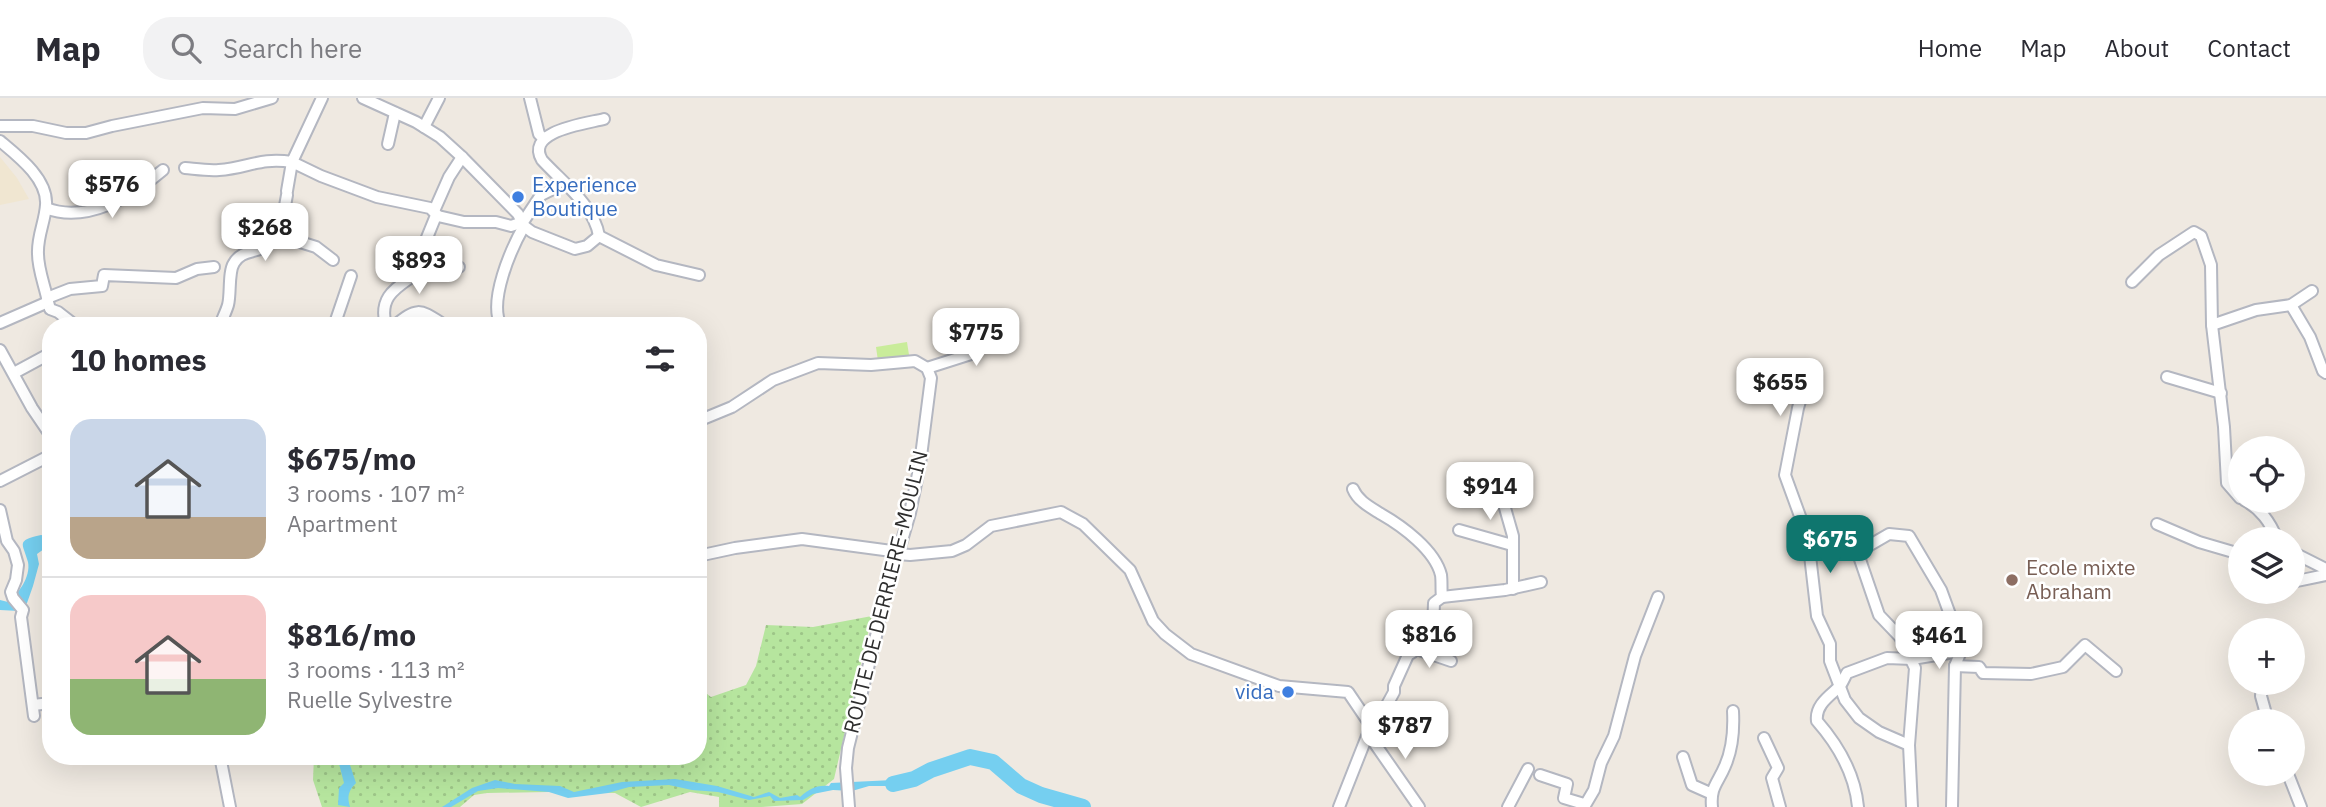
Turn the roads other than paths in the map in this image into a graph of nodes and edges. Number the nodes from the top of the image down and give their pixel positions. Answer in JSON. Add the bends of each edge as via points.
{"nodes":[{"id":1,"x":272,"y":98,"type":"edge"},
{"id":2,"x":322,"y":98,"type":"edge"},
{"id":3,"x":363,"y":98,"type":"edge"},
{"id":4,"x":439,"y":98,"type":"edge"},
{"id":5,"x":530,"y":98,"type":"edge"},
{"id":6,"x":395,"y":113,"type":"junction"},
{"id":7,"x":604,"y":119,"type":"dead end"},
{"id":8,"x":0,"y":126,"type":"edge"},
{"id":9,"x":424,"y":127,"type":"junction"},
{"id":10,"x":543,"y":138,"type":"junction"},
{"id":11,"x":0,"y":141,"type":"edge"},
{"id":12,"x":388,"y":144,"type":"dead end"},
{"id":13,"x":462,"y":156,"type":"junction"},
{"id":14,"x":292,"y":162,"type":"junction"},
{"id":15,"x":185,"y":168,"type":"dead end"},
{"id":16,"x":163,"y":170,"type":"dead end"},
{"id":17,"x":560,"y":179,"type":"junction"},
{"id":18,"x":46,"y":208,"type":"junction"},
{"id":19,"x":436,"y":214,"type":"junction"},
{"id":20,"x":524,"y":224,"type":"junction"},
{"id":21,"x":279,"y":227,"type":"junction"},
{"id":22,"x":599,"y":236,"type":"junction"},
{"id":23,"x":334,"y":260,"type":"dead end"},
{"id":24,"x":214,"y":267,"type":"dead end"},
{"id":25,"x":458,"y":267,"type":"dead end"},
{"id":26,"x":421,"y":270,"type":"junction"},
{"id":27,"x":699,"y":275,"type":"dead end"},
{"id":28,"x":351,"y":276,"type":"dead end"},
{"id":29,"x":2132,"y":282,"type":"dead end"},
{"id":30,"x":2312,"y":291,"type":"dead end"},
{"id":31,"x":48,"y":300,"type":"junction"},
{"id":32,"x":2291,"y":305,"type":"junction"},
{"id":33,"x":67,"y":317,"type":"edge"},
{"id":34,"x":224,"y":317,"type":"edge"},
{"id":35,"x":337,"y":317,"type":"edge"},
{"id":36,"x":385,"y":317,"type":"edge"},
{"id":37,"x":404,"y":317,"type":"edge"},
{"id":38,"x":431,"y":317,"type":"edge"},
{"id":39,"x":497,"y":317,"type":"edge"},
{"id":40,"x":0,"y":323,"type":"edge"},
{"id":41,"x":2212,"y":326,"type":"junction"},
{"id":42,"x":1007,"y":332,"type":"dead end"},
{"id":43,"x":0,"y":350,"type":"edge"},
{"id":44,"x":42,"y":358,"type":"edge"},
{"id":45,"x":927,"y":368,"type":"junction"},
{"id":46,"x":14,"y":373,"type":"junction"},
{"id":47,"x":2326,"y":373,"type":"edge"},
{"id":48,"x":1807,"y":377,"type":"dead end"},
{"id":49,"x":2167,"y":377,"type":"dead end"},
{"id":50,"x":2221,"y":393,"type":"junction"},
{"id":51,"x":707,"y":417,"type":"edge"},
{"id":52,"x":42,"y":423,"type":"edge"},
{"id":53,"x":42,"y":460,"type":"edge"},
{"id":54,"x":0,"y":481,"type":"edge"},
{"id":55,"x":2228,"y":484,"type":"edge"},
{"id":56,"x":1353,"y":489,"type":"dead end"},
{"id":57,"x":1505,"y":508,"type":"dead end"},
{"id":58,"x":0,"y":510,"type":"edge"},
{"id":59,"x":2261,"y":513,"type":"edge"},
{"id":60,"x":1852,"y":523,"type":"dead end"},
{"id":61,"x":2157,"y":524,"type":"dead end"},
{"id":62,"x":2272,"y":527,"type":"edge"},
{"id":63,"x":1459,"y":530,"type":"dead end"},
{"id":64,"x":1512,"y":545,"type":"junction"},
{"id":65,"x":2228,"y":550,"type":"edge"},
{"id":66,"x":1858,"y":552,"type":"junction"},
{"id":67,"x":899,"y":553,"type":"junction"},
{"id":68,"x":707,"y":554,"type":"edge"},
{"id":69,"x":2305,"y":558,"type":"edge"},
{"id":70,"x":2326,"y":569,"type":"edge"},
{"id":71,"x":2326,"y":575,"type":"edge"},
{"id":72,"x":2305,"y":579,"type":"edge"},
{"id":73,"x":1541,"y":582,"type":"dead end"},
{"id":74,"x":1513,"y":589,"type":"junction"},
{"id":75,"x":1442,"y":597,"type":"junction"},
{"id":76,"x":1658,"y":597,"type":"dead end"},
{"id":77,"x":1416,"y":649,"type":"junction"},
{"id":78,"x":1961,"y":651,"type":"junction"},
{"id":79,"x":1912,"y":659,"type":"junction"},
{"id":80,"x":1451,"y":662,"type":"dead end"},
{"id":81,"x":1955,"y":666,"type":"junction"},
{"id":82,"x":2116,"y":671,"type":"dead end"},
{"id":83,"x":1839,"y":688,"type":"junction"},
{"id":84,"x":42,"y":706,"type":"edge"},
{"id":85,"x":1733,"y":711,"type":"dead end"},
{"id":86,"x":1371,"y":726,"type":"junction"},
{"id":87,"x":1368,"y":738,"type":"junction"},
{"id":88,"x":1764,"y":738,"type":"dead end"},
{"id":89,"x":1909,"y":745,"type":"junction"},
{"id":90,"x":1683,"y":757,"type":"dead end"},
{"id":91,"x":222,"y":765,"type":"edge"},
{"id":92,"x":1528,"y":769,"type":"dead end"},
{"id":93,"x":1540,"y":775,"type":"dead end"},
{"id":94,"x":2293,"y":786,"type":"edge"},
{"id":95,"x":1710,"y":793,"type":"junction"},
{"id":96,"x":849,"y":805,"type":"edge"},
{"id":97,"x":1584,"y":805,"type":"edge"},
{"id":98,"x":230,"y":807,"type":"edge"},
{"id":99,"x":1339,"y":807,"type":"edge"},
{"id":100,"x":1419,"y":807,"type":"edge"},
{"id":101,"x":1507,"y":807,"type":"edge"},
{"id":102,"x":1712,"y":807,"type":"edge"},
{"id":103,"x":1780,"y":807,"type":"edge"},
{"id":104,"x":1858,"y":807,"type":"edge"},
{"id":105,"x":1912,"y":807,"type":"edge"},
{"id":106,"x":1952,"y":807,"type":"edge"},
{"id":107,"x":2301,"y":807,"type":"edge"}],
"edges":[{"from":1,"to":8,"type":"street","via":[[234,109],[209,107],[86,133]]},
{"from":2,"to":14,"type":"street"},
{"from":3,"to":6,"type":"street"},
{"from":4,"to":9,"type":"street"},
{"from":5,"to":10,"type":"street"},
{"from":6,"to":9,"type":"street"},
{"from":6,"to":12,"type":"street"},
{"from":7,"to":10,"type":"street"},
{"from":9,"to":13,"type":"street"},
{"from":10,"to":17,"type":"street","via":[[538,153]]},
{"from":11,"to":18,"type":"street","via":[[38,180]]},
{"from":13,"to":19,"type":"street"},
{"from":13,"to":20,"type":"street"},
{"from":14,"to":15,"type":"street","via":[[274,159],[218,170]]},
{"from":14,"to":19,"type":"street","via":[[377,197],[430,208]]},
{"from":14,"to":21,"type":"street"},
{"from":16,"to":18,"type":"street","via":[[119,201],[101,207],[64,212]]},
{"from":17,"to":20,"type":"street","via":[[541,195]]},
{"from":17,"to":22,"type":"street","via":[[589,211]]},
{"from":18,"to":31,"type":"street","via":[[38,254]]},
{"from":19,"to":20,"type":"street","via":[[464,222]]},
{"from":19,"to":26,"type":"street","via":[[424,245]]},
{"from":20,"to":22,"type":"street","via":[[532,232],[575,249]]},
{"from":20,"to":39,"type":"street","via":[[506,268]]},
{"from":21,"to":23,"type":"street"},
{"from":21,"to":34,"type":"street","via":[[264,247],[245,252],[234,261]]},
{"from":22,"to":27,"type":"street","via":[[656,265]]},
{"from":24,"to":31,"type":"street","via":[[170,278],[104,275],[102,286],[70,289]]},
{"from":25,"to":26,"type":"street","via":[[438,274]]},
{"from":26,"to":36,"type":"street","via":[[392,289]]},
{"from":28,"to":35,"type":"street"},
{"from":29,"to":41,"type":"street","via":[[2159,255],[2194,232],[2201,236],[2211,265]]},
{"from":30,"to":32,"type":"street"},
{"from":31,"to":33,"type":"street","via":[[50,309]]},
{"from":31,"to":40,"type":"street"},
{"from":32,"to":41,"type":"street","via":[[2256,310]]},
{"from":32,"to":47,"type":"street"},
{"from":37,"to":38,"type":"street","via":[[423,312]]},
{"from":41,"to":50,"type":"street"},
{"from":42,"to":45,"type":"street","via":[[971,354]]},
{"from":43,"to":46,"type":"street"},
{"from":44,"to":46,"type":"street"},
{"from":45,"to":51,"type":"street","via":[[915,361],[818,363],[773,380]]},
{"from":45,"to":67,"type":"street","name":"ROUTE DE DERRIERE-MOULIN","via":[[931,378],[920,464]]},
{"from":46,"to":52,"type":"street"},
{"from":48,"to":83,"type":"street","via":[[1785,475],[1808,538],[1817,615],[1830,644]]},
{"from":49,"to":50,"type":"street"},
{"from":50,"to":55,"type":"street"},
{"from":53,"to":54,"type":"street"},
{"from":56,"to":75,"type":"street","via":[[1369,507],[1406,528],[1421,545],[1438,567]]},
{"from":57,"to":64,"type":"street"},
{"from":58,"to":84,"type":"street","via":[[18,565],[11,592],[23,611],[33,710]]},
{"from":59,"to":62,"type":"street"},
{"from":60,"to":66,"type":"street"},
{"from":61,"to":65,"type":"street"},
{"from":63,"to":64,"type":"street"},
{"from":64,"to":74,"type":"street"},
{"from":66,"to":78,"type":"street","via":[[1889,534],[1909,536],[1941,590]]},
{"from":66,"to":79,"type":"street","via":[[1880,615]]},
{"from":67,"to":68,"type":"street","via":[[802,539]]},
{"from":67,"to":86,"type":"street","via":[[952,551],[991,526],[1068,514],[1130,570],[1153,621],[1191,654],[1279,686],[1348,692]]},
{"from":67,"to":96,"type":"street","name":"ROUTE DE DERRIERE-MOULIN","via":[[885,588],[848,748]]},
{"from":69,"to":70,"type":"street"},
{"from":71,"to":72,"type":"street"},
{"from":73,"to":74,"type":"street"},
{"from":74,"to":75,"type":"street"},
{"from":75,"to":77,"type":"street","via":[[1434,603],[1433,630]]},
{"from":76,"to":97,"type":"street","via":[[1635,656],[1614,736]]},
{"from":77,"to":80,"type":"street"},
{"from":77,"to":86,"type":"street","via":[[1408,654],[1394,692]]},
{"from":78,"to":79,"type":"street"},
{"from":78,"to":81,"type":"street"},
{"from":79,"to":83,"type":"street","via":[[1887,658],[1847,673]]},
{"from":79,"to":89,"type":"street"},
{"from":81,"to":82,"type":"street","via":[[1979,667],[1983,673],[2031,674],[2063,667],[2085,645]]},
{"from":81,"to":106,"type":"street"},
{"from":83,"to":89,"type":"street","via":[[1859,718]]},
{"from":83,"to":104,"type":"street","via":[[1819,708],[1817,721],[1851,773]]},
{"from":85,"to":95,"type":"street","via":[[1734,736],[1726,765]]},
{"from":86,"to":87,"type":"street"},
{"from":87,"to":99,"type":"street"},
{"from":87,"to":100,"type":"street"},
{"from":88,"to":103,"type":"street","via":[[1778,768],[1772,778]]},
{"from":89,"to":105,"type":"street"},
{"from":90,"to":95,"type":"street","via":[[1692,785]]},
{"from":91,"to":98,"type":"street"},
{"from":92,"to":101,"type":"street"},
{"from":93,"to":97,"type":"street","via":[[1567,784],[1564,798]]},
{"from":94,"to":107,"type":"street"},
{"from":95,"to":102,"type":"street"}]}
